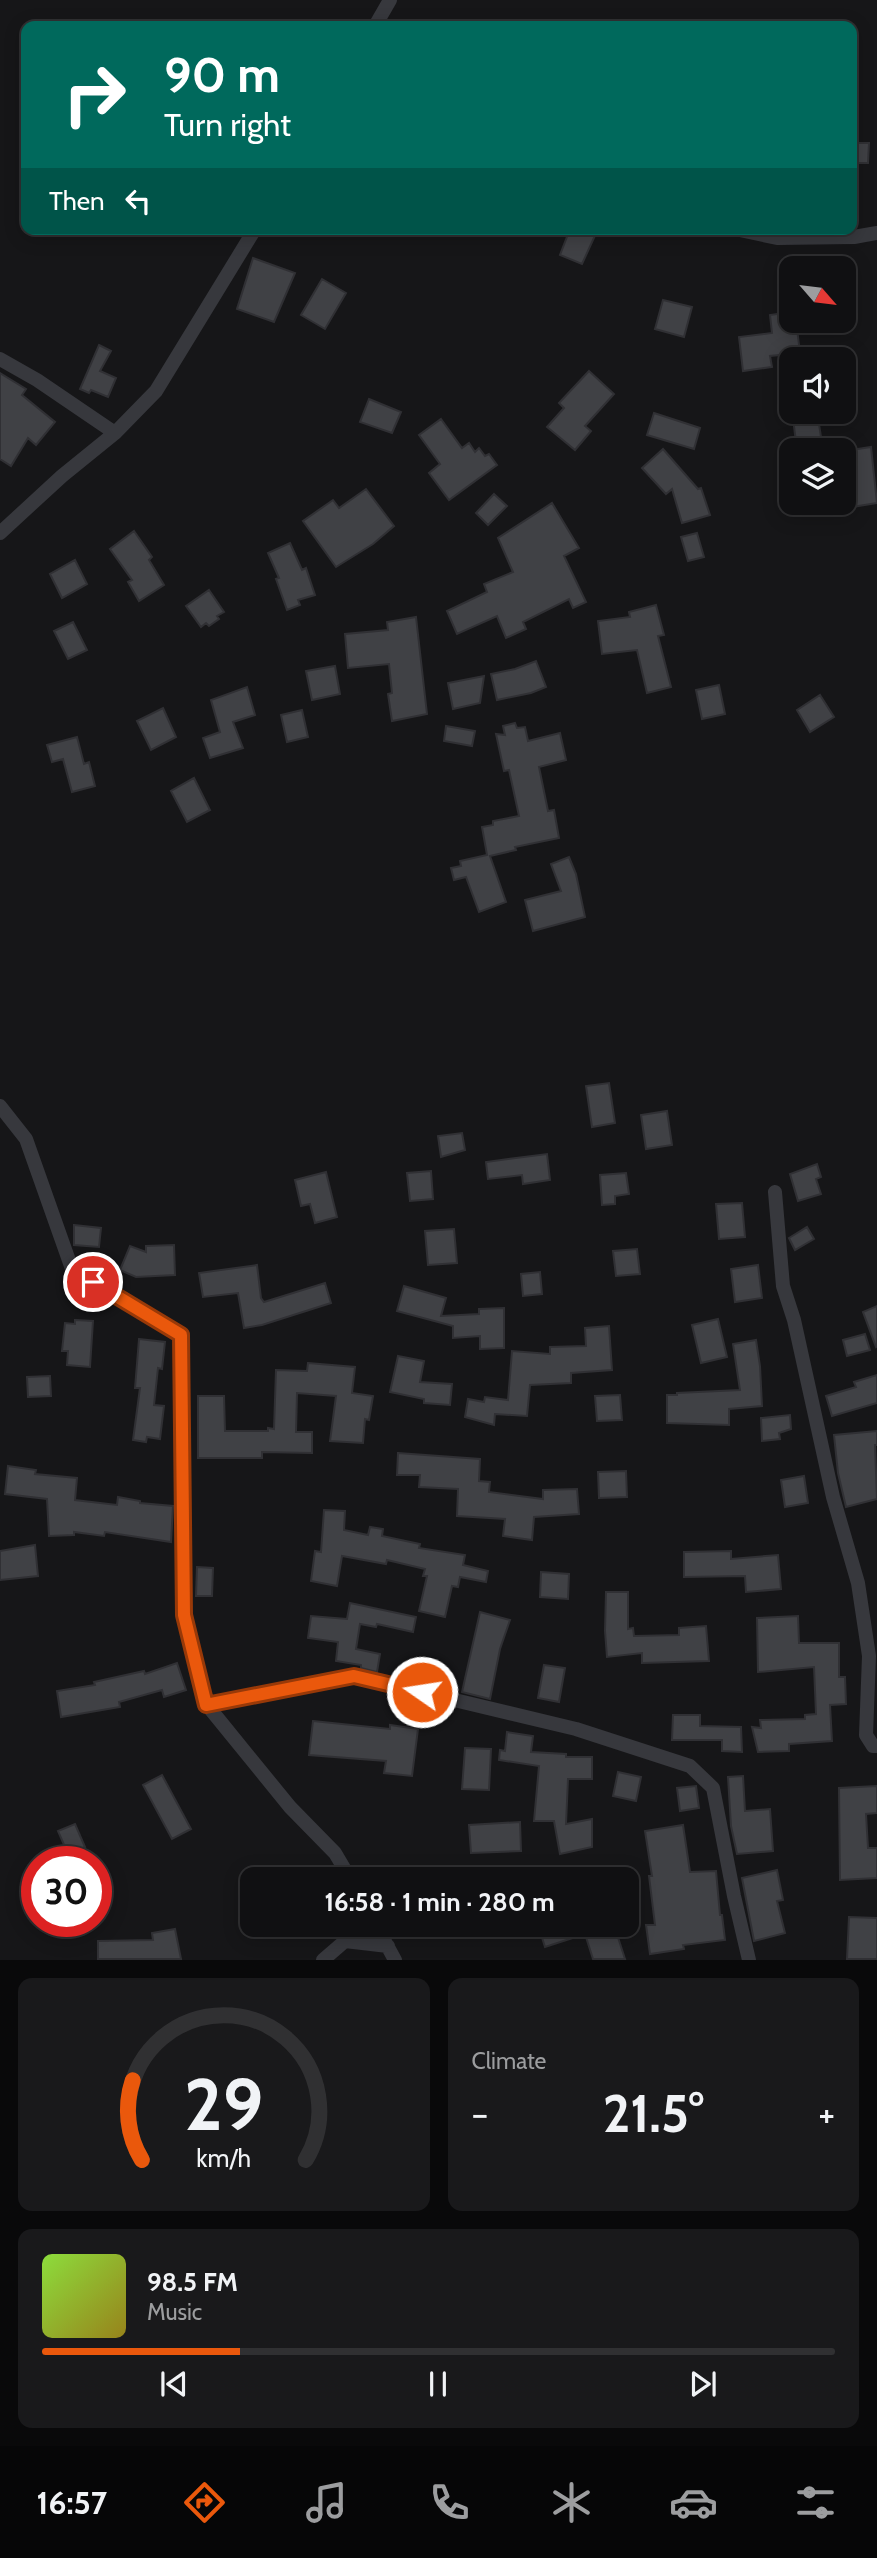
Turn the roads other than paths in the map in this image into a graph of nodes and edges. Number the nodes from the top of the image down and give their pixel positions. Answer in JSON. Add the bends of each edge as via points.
{"nodes":[{"id":1,"x":390,"y":0,"type":"edge"},
{"id":2,"x":378,"y":21,"type":"edge"},
{"id":3,"x":877,"y":233,"type":"edge"},
{"id":4,"x":251,"y":235,"type":"edge"},
{"id":5,"x":763,"y":235,"type":"edge"},
{"id":6,"x":0,"y":359,"type":"edge"},
{"id":7,"x":115,"y":433,"type":"junction"},
{"id":8,"x":0,"y":533,"type":"edge"},
{"id":9,"x":0,"y":1106,"type":"edge"},
{"id":10,"x":775,"y":1192,"type":"dead end"},
{"id":11,"x":206,"y":1705,"type":"junction"},
{"id":12,"x":877,"y":1746,"type":"edge"},
{"id":13,"x":343,"y":1867,"type":"edge"},
{"id":14,"x":383,"y":1937,"type":"edge"},
{"id":15,"x":392,"y":1953,"type":"edge"},
{"id":16,"x":323,"y":1959,"type":"edge"},
{"id":17,"x":749,"y":1959,"type":"edge"}],
"edges":[{"from":1,"to":2,"type":"street"},
{"from":3,"to":5,"type":"street","via":[[854,237]]},
{"from":4,"to":7,"type":"street","via":[[156,391]]},
{"from":6,"to":7,"type":"street"},
{"from":7,"to":8,"type":"street"},
{"from":9,"to":11,"type":"street","via":[[26,1139],[72,1269],[181,1335],[184,1615]]},
{"from":10,"to":12,"type":"street","via":[[783,1286],[858,1583],[869,1657],[866,1735]]},
{"from":11,"to":13,"type":"street"},
{"from":11,"to":17,"type":"street","via":[[354,1676],[576,1729],[690,1766],[713,1788]]},
{"from":14,"to":15,"type":"street"},
{"from":15,"to":16,"type":"street","via":[[345,1941]]}]}
